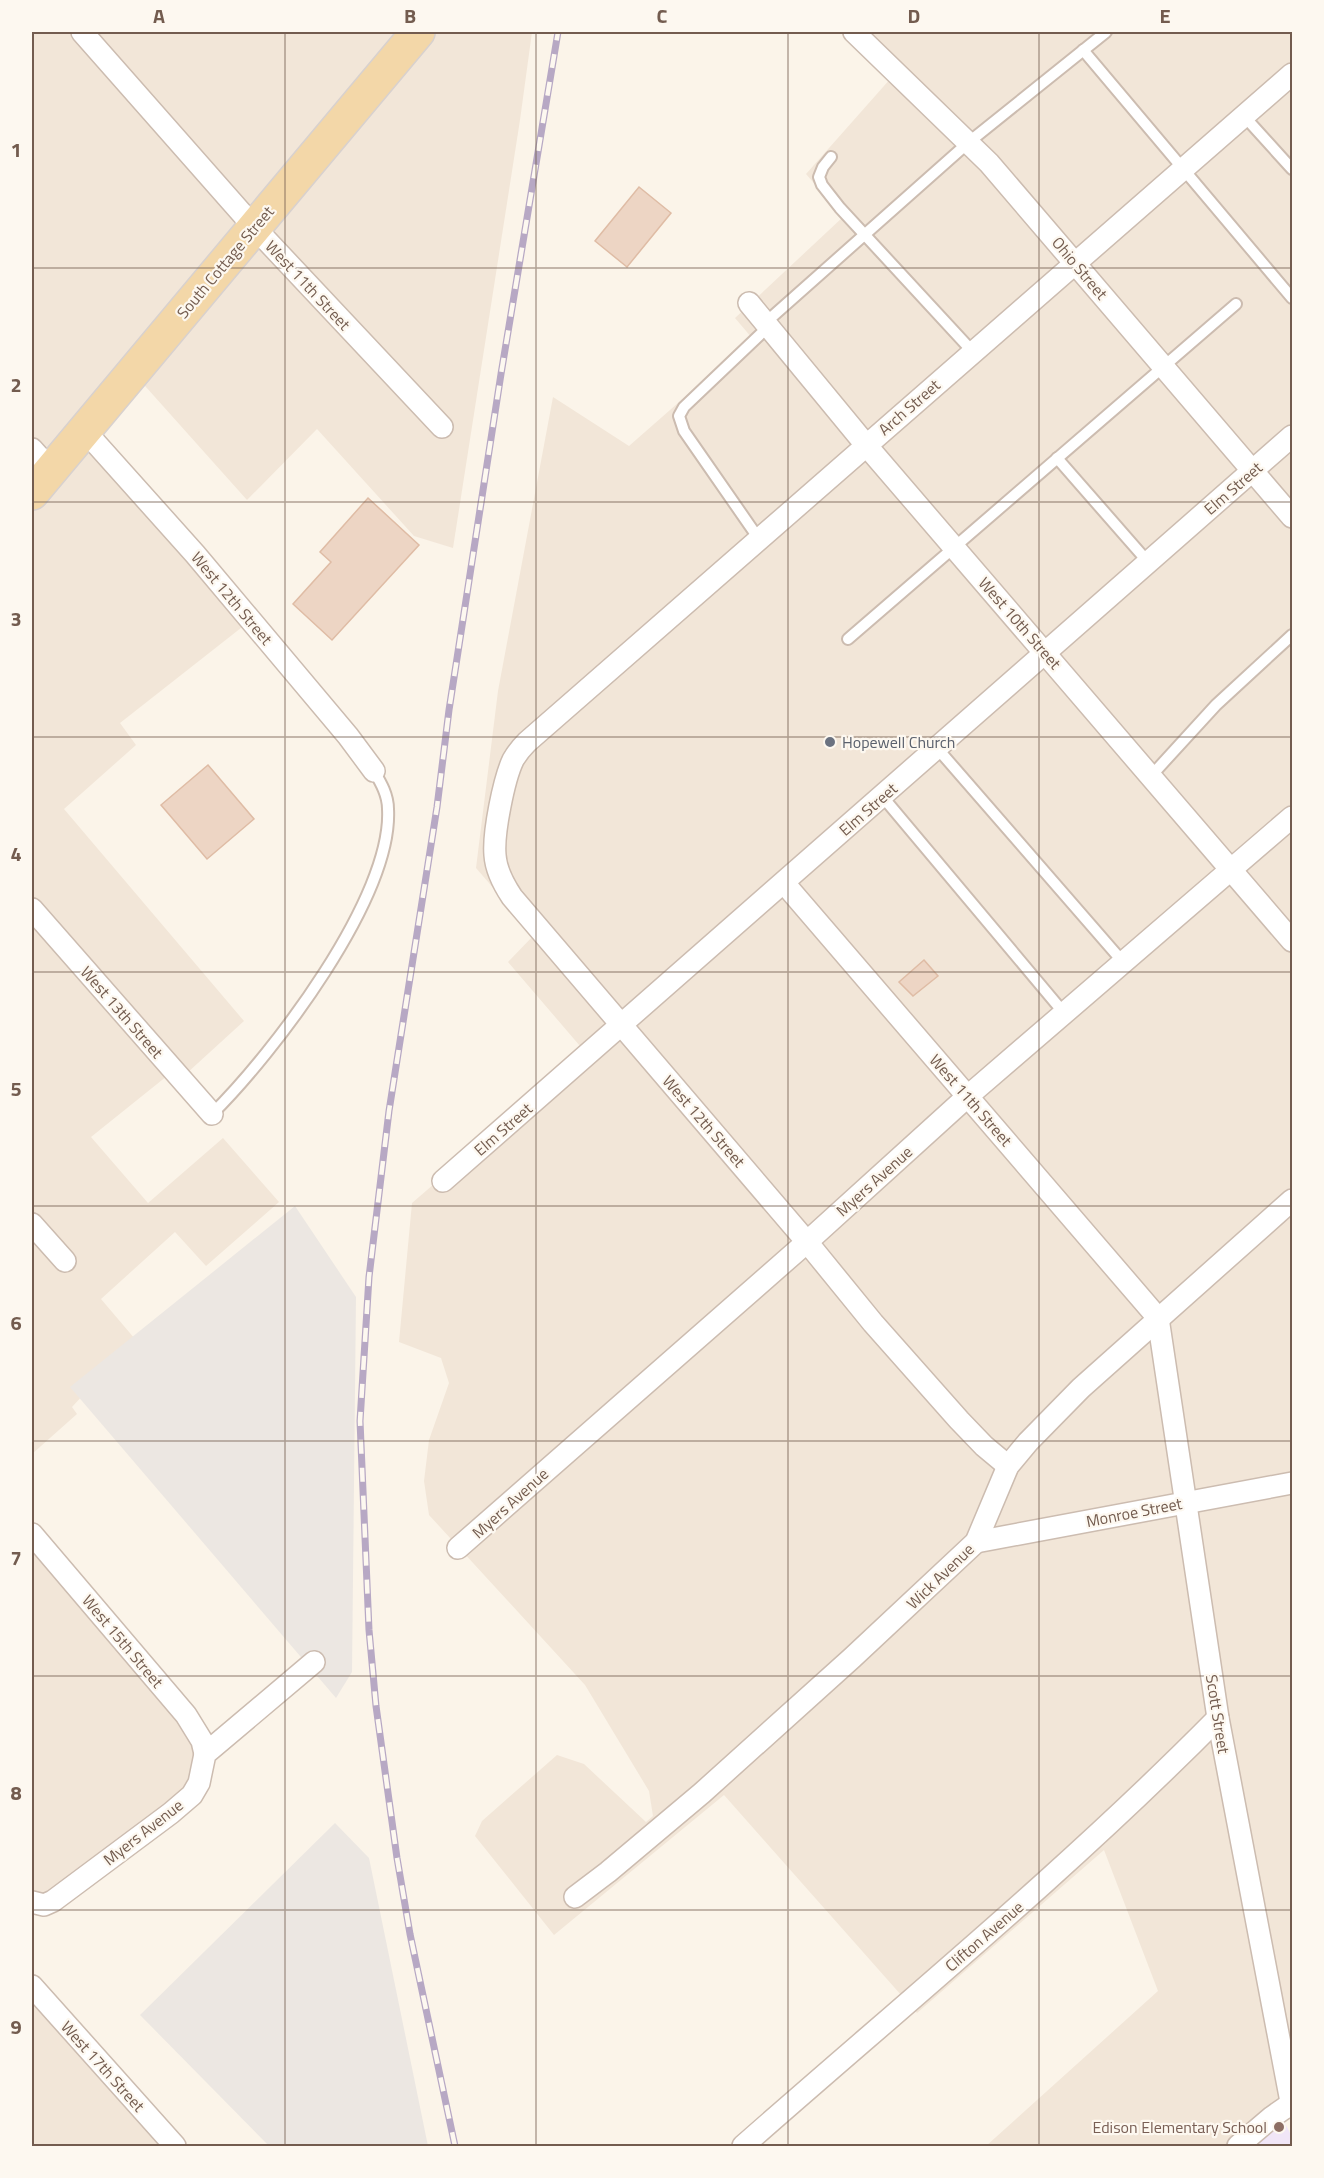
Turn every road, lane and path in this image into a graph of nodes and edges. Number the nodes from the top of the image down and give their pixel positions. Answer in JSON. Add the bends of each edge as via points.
{"nodes":[{"id":1,"x":82,"y":32,"type":"edge"},
{"id":2,"x":418,"y":32,"type":"edge"},
{"id":3,"x":854,"y":32,"type":"edge"},
{"id":4,"x":1106,"y":32,"type":"edge"},
{"id":5,"x":1083,"y":50,"type":"junction"},
{"id":6,"x":1293,"y":74,"type":"edge"},
{"id":7,"x":1244,"y":116,"type":"junction"},
{"id":8,"x":969,"y":142,"type":"junction"},
{"id":9,"x":831,"y":157,"type":"dead end"},
{"id":10,"x":1184,"y":169,"type":"junction"},
{"id":11,"x":1293,"y":169,"type":"edge"},
{"id":12,"x":254,"y":227,"type":"junction"},
{"id":13,"x":865,"y":235,"type":"junction"},
{"id":14,"x":1076,"y":263,"type":"junction"},
{"id":15,"x":1293,"y":298,"type":"edge"},
{"id":16,"x":749,"y":303,"type":"dead end"},
{"id":17,"x":1236,"y":304,"type":"dead end"},
{"id":18,"x":767,"y":325,"type":"junction"},
{"id":19,"x":973,"y":352,"type":"junction"},
{"id":20,"x":1162,"y":366,"type":"junction"},
{"id":21,"x":442,"y":427,"type":"dead end"},
{"id":22,"x":84,"y":430,"type":"junction"},
{"id":23,"x":1293,"y":436,"type":"edge"},
{"id":24,"x":866,"y":445,"type":"junction"},
{"id":25,"x":1057,"y":458,"type":"junction"},
{"id":26,"x":1254,"y":470,"type":"junction"},
{"id":27,"x":38,"y":471,"type":"edge"},
{"id":28,"x":1293,"y":517,"type":"edge"},
{"id":29,"x":759,"y":539,"type":"junction"},
{"id":30,"x":955,"y":548,"type":"junction"},
{"id":31,"x":1148,"y":562,"type":"junction"},
{"id":32,"x":1293,"y":635,"type":"edge"},
{"id":33,"x":848,"y":639,"type":"dead end"},
{"id":34,"x":1045,"y":653,"type":"junction"},
{"id":35,"x":527,"y":742,"type":"joint"},
{"id":36,"x":937,"y":748,"type":"junction"},
{"id":37,"x":374,"y":771,"type":"joint"},
{"id":38,"x":1151,"y":776,"type":"junction"},
{"id":39,"x":882,"y":796,"type":"junction"},
{"id":40,"x":1293,"y":817,"type":"edge"},
{"id":41,"x":1232,"y":869,"type":"junction"},
{"id":42,"x":784,"y":883,"type":"junction"},
{"id":43,"x":32,"y":909,"type":"edge"},
{"id":44,"x":1293,"y":941,"type":"edge"},
{"id":45,"x":1123,"y":962,"type":"junction"},
{"id":46,"x":1064,"y":1013,"type":"junction"},
{"id":47,"x":622,"y":1025,"type":"junction"},
{"id":48,"x":968,"y":1096,"type":"junction"},
{"id":49,"x":212,"y":1114,"type":"joint"},
{"id":50,"x":444,"y":1181,"type":"dead end"},
{"id":51,"x":1293,"y":1200,"type":"edge"},
{"id":52,"x":32,"y":1224,"type":"edge"},
{"id":53,"x":807,"y":1242,"type":"junction"},
{"id":54,"x":65,"y":1261,"type":"dead end"},
{"id":55,"x":1158,"y":1318,"type":"junction"},
{"id":56,"x":1008,"y":1466,"type":"junction"},
{"id":57,"x":1293,"y":1483,"type":"edge"},
{"id":58,"x":1187,"y":1502,"type":"junction"},
{"id":59,"x":32,"y":1534,"type":"edge"},
{"id":60,"x":976,"y":1542,"type":"junction"},
{"id":61,"x":458,"y":1548,"type":"dead end"},
{"id":62,"x":314,"y":1662,"type":"dead end"},
{"id":63,"x":1218,"y":1718,"type":"junction"},
{"id":64,"x":205,"y":1754,"type":"junction"},
{"id":65,"x":575,"y":1897,"type":"dead end"},
{"id":66,"x":32,"y":1905,"type":"edge"},
{"id":67,"x":32,"y":1986,"type":"edge"},
{"id":68,"x":1292,"y":2105,"type":"edge"},
{"id":69,"x":176,"y":2146,"type":"edge"},
{"id":70,"x":743,"y":2146,"type":"edge"},
{"id":71,"x":1238,"y":2146,"type":"edge"}],
"edges":[{"from":1,"to":12,"type":"street","name":"West 11th Street"},
{"from":2,"to":12,"type":"main road","name":"South Cottage Street"},
{"from":3,"to":8,"type":"street","name":"Ohio Street"},
{"from":4,"to":5,"type":"lane"},
{"from":5,"to":8,"type":"lane"},
{"from":5,"to":10,"type":"lane"},
{"from":6,"to":7,"type":"street","name":"Arch Street"},
{"from":7,"to":10,"type":"street","name":"Arch Street"},
{"from":7,"to":11,"type":"lane"},
{"from":8,"to":13,"type":"lane"},
{"from":8,"to":14,"type":"street","name":"Ohio Street"},
{"from":9,"to":13,"type":"lane","via":[[819,177],[822,185]]},
{"from":10,"to":14,"type":"street","name":"Arch Street"},
{"from":10,"to":15,"type":"lane"},
{"from":12,"to":21,"type":"street","name":"West 11th Street"},
{"from":12,"to":22,"type":"main road","name":"South Cottage Street"},
{"from":13,"to":18,"type":"lane"},
{"from":13,"to":19,"type":"lane"},
{"from":14,"to":19,"type":"street","name":"Arch Street"},
{"from":14,"to":20,"type":"street","name":"Ohio Street"},
{"from":16,"to":18,"type":"street","name":"West 10th Street"},
{"from":17,"to":20,"type":"lane"},
{"from":18,"to":24,"type":"street","name":"West 10th Street"},
{"from":18,"to":29,"type":"lane","via":[[679,416],[684,431]]},
{"from":19,"to":24,"type":"street","name":"Arch Street"},
{"from":20,"to":25,"type":"lane"},
{"from":20,"to":26,"type":"street","name":"Ohio Street"},
{"from":22,"to":27,"type":"main road","name":"South Cottage Street"},
{"from":22,"to":37,"type":"street","name":"West 12th Street","via":[[195,554]]},
{"from":23,"to":26,"type":"street","name":"Elm Street"},
{"from":24,"to":29,"type":"street","name":"Arch Street"},
{"from":24,"to":30,"type":"street","name":"West 10th Street"},
{"from":25,"to":30,"type":"lane"},
{"from":25,"to":31,"type":"lane"},
{"from":26,"to":28,"type":"street","name":"Ohio Street"},
{"from":26,"to":31,"type":"street","name":"Elm Street"},
{"from":29,"to":35,"type":"street","name":"Arch Street"},
{"from":30,"to":33,"type":"lane"},
{"from":30,"to":34,"type":"street","name":"West 10th Street"},
{"from":31,"to":34,"type":"street","name":"Elm Street"},
{"from":32,"to":38,"type":"lane","via":[[1216,705]]},
{"from":34,"to":36,"type":"street","name":"Elm Street"},
{"from":34,"to":38,"type":"street","name":"West 10th Street"},
{"from":35,"to":47,"type":"street","name":"West 12th Street","via":[[516,754],[506,783],[495,838],[497,867],[519,906]]},
{"from":36,"to":39,"type":"street","name":"Elm Street"},
{"from":36,"to":45,"type":"lane"},
{"from":37,"to":49,"type":"lane","via":[[384,789],[388,809],[386,837],[363,906],[300,1008]]},
{"from":38,"to":41,"type":"street","name":"West 10th Street"},
{"from":39,"to":42,"type":"street","name":"Elm Street"},
{"from":39,"to":46,"type":"lane"},
{"from":40,"to":41,"type":"street","name":"Myers Avenue"},
{"from":41,"to":44,"type":"street","name":"West 10th Street"},
{"from":41,"to":45,"type":"street","name":"Myers Avenue"},
{"from":42,"to":47,"type":"street","name":"Elm Street"},
{"from":42,"to":48,"type":"street","name":"West 11th Street"},
{"from":43,"to":49,"type":"street","name":"West 13th Street"},
{"from":45,"to":46,"type":"street","name":"Myers Avenue"},
{"from":46,"to":48,"type":"street","name":"Myers Avenue"},
{"from":47,"to":50,"type":"street","name":"Elm Street"},
{"from":47,"to":53,"type":"street","name":"West 12th Street"},
{"from":48,"to":53,"type":"street","name":"Myers Avenue"},
{"from":48,"to":55,"type":"street","name":"West 11th Street"},
{"from":51,"to":55,"type":"street","name":"Wick Avenue"},
{"from":52,"to":54,"type":"street"},
{"from":53,"to":56,"type":"street","name":"West 12th Street","via":[[959,1420]]},
{"from":53,"to":61,"type":"street","name":"Myers Avenue"},
{"from":55,"to":56,"type":"street","name":"Wick Avenue","via":[[1046,1423]]},
{"from":55,"to":58,"type":"street","name":"Scott Street"},
{"from":56,"to":60,"type":"street","name":"Wick Avenue"},
{"from":57,"to":58,"type":"street","name":"Monroe Street"},
{"from":58,"to":60,"type":"street","name":"Monroe Street"},
{"from":58,"to":63,"type":"street","name":"Scott Street"},
{"from":59,"to":64,"type":"street","name":"West 15th Street","via":[[186,1715]]},
{"from":60,"to":65,"type":"street","name":"Wick Avenue","via":[[702,1793]]},
{"from":62,"to":64,"type":"street"},
{"from":63,"to":68,"type":"street","name":"Scott Street"},
{"from":63,"to":70,"type":"street","name":"Clifton Avenue","via":[[1067,1862]]},
{"from":64,"to":66,"type":"street","name":"Myers Avenue","via":[[199,1783],[192,1795],[54,1901]]},
{"from":67,"to":69,"type":"street","name":"West 17th Street"},
{"from":68,"to":71,"type":"street"}]}
